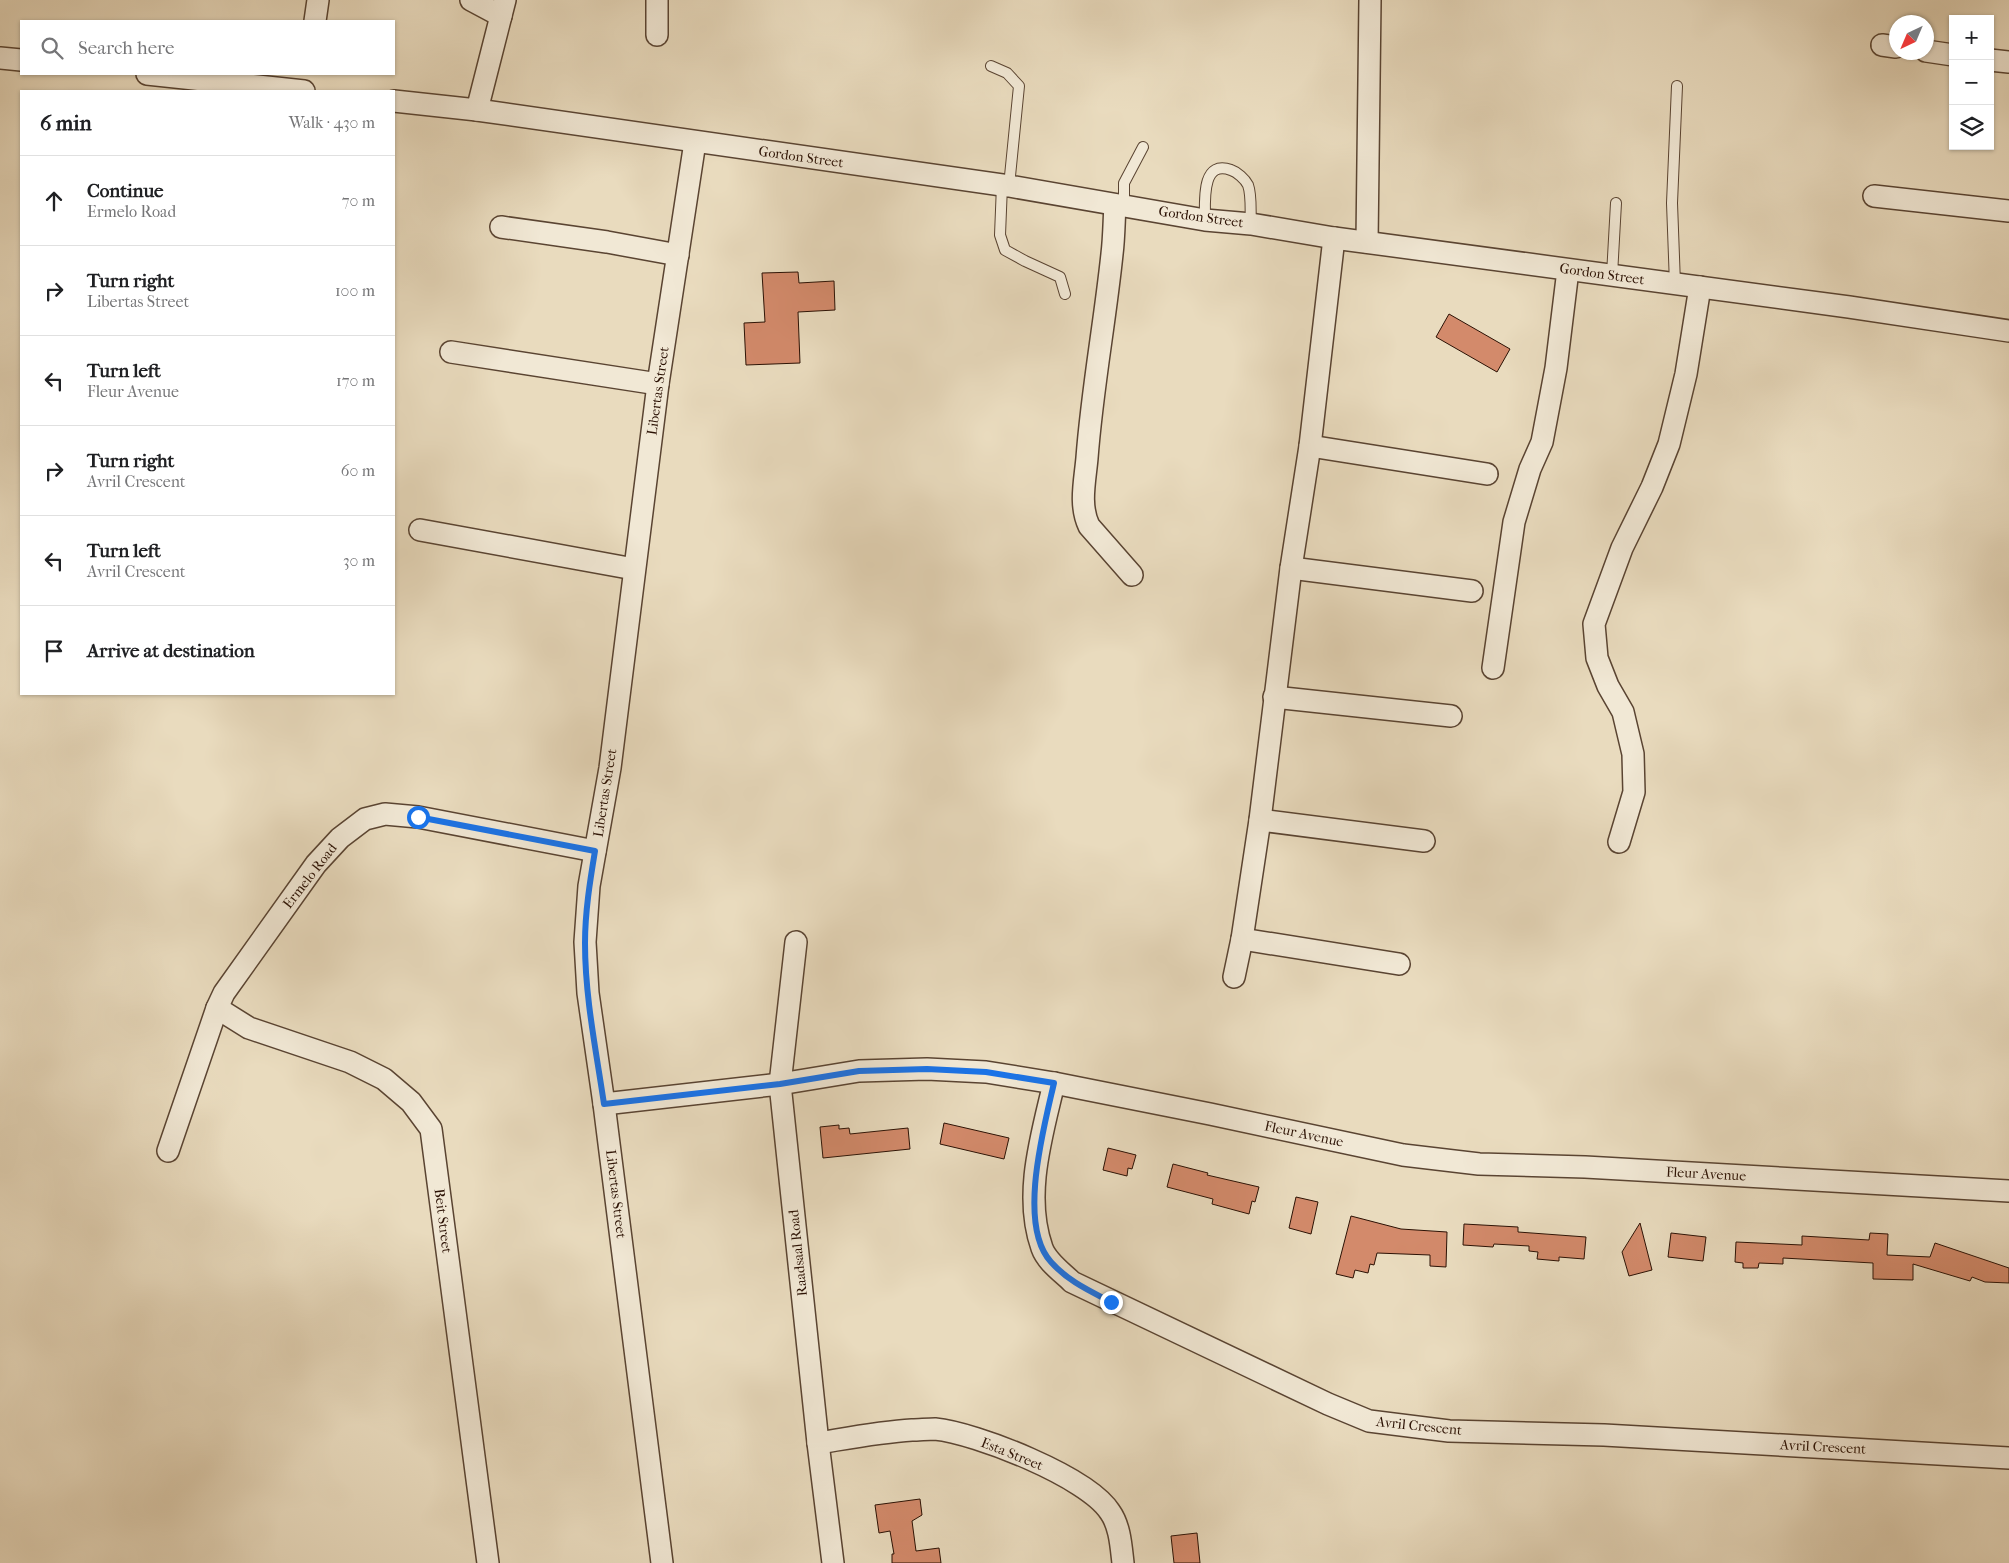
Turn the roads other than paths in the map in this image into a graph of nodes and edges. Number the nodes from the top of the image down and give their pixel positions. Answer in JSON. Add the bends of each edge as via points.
{"nodes":[{"id":1,"x":318,"y":0,"type":"edge"},
{"id":2,"x":471,"y":0,"type":"edge"},
{"id":3,"x":657,"y":0,"type":"edge"},
{"id":4,"x":1370,"y":0,"type":"edge"},
{"id":5,"x":503,"y":8,"type":"edge"},
{"id":6,"x":315,"y":20,"type":"edge"},
{"id":7,"x":656,"y":35,"type":"dead end"},
{"id":8,"x":1934,"y":52,"type":"edge"},
{"id":9,"x":1949,"y":54,"type":"edge"},
{"id":10,"x":0,"y":58,"type":"edge"},
{"id":11,"x":20,"y":60,"type":"edge"},
{"id":12,"x":1994,"y":60,"type":"edge"},
{"id":13,"x":2009,"y":62,"type":"edge"},
{"id":14,"x":991,"y":66,"type":"dead end"},
{"id":15,"x":153,"y":75,"type":"edge"},
{"id":16,"x":1677,"y":86,"type":"dead end"},
{"id":17,"x":220,"y":87,"type":"edge"},
{"id":18,"x":283,"y":90,"type":"edge"},
{"id":19,"x":395,"y":101,"type":"edge"},
{"id":20,"x":477,"y":110,"type":"junction"},
{"id":21,"x":696,"y":142,"type":"junction"},
{"id":22,"x":1143,"y":147,"type":"dead end"},
{"id":23,"x":1005,"y":186,"type":"junction"},
{"id":24,"x":1874,"y":196,"type":"dead end"},
{"id":25,"x":1616,"y":203,"type":"dead end"},
{"id":26,"x":1120,"y":205,"type":"junction"},
{"id":27,"x":2009,"y":211,"type":"edge"},
{"id":28,"x":1205,"y":220,"type":"junction"},
{"id":29,"x":1251,"y":224,"type":"junction"},
{"id":30,"x":501,"y":227,"type":"dead end"},
{"id":31,"x":1334,"y":238,"type":"junction"},
{"id":32,"x":1367,"y":242,"type":"junction"},
{"id":33,"x":678,"y":255,"type":"junction"},
{"id":34,"x":1568,"y":270,"type":"junction"},
{"id":35,"x":1612,"y":275,"type":"junction"},
{"id":36,"x":1675,"y":284,"type":"junction"},
{"id":37,"x":1700,"y":287,"type":"junction"},
{"id":38,"x":1065,"y":294,"type":"dead end"},
{"id":39,"x":2009,"y":331,"type":"edge"},
{"id":40,"x":451,"y":352,"type":"dead end"},
{"id":41,"x":658,"y":384,"type":"junction"},
{"id":42,"x":1310,"y":446,"type":"junction"},
{"id":43,"x":1487,"y":474,"type":"dead end"},
{"id":44,"x":420,"y":530,"type":"dead end"},
{"id":45,"x":1291,"y":568,"type":"junction"},
{"id":46,"x":634,"y":569,"type":"junction"},
{"id":47,"x":1132,"y":575,"type":"dead end"},
{"id":48,"x":1472,"y":590,"type":"dead end"},
{"id":49,"x":1493,"y":668,"type":"dead end"},
{"id":50,"x":1274,"y":697,"type":"junction"},
{"id":51,"x":1451,"y":716,"type":"dead end"},
{"id":52,"x":1260,"y":820,"type":"junction"},
{"id":53,"x":1424,"y":842,"type":"dead end"},
{"id":54,"x":1619,"y":842,"type":"dead end"},
{"id":55,"x":595,"y":851,"type":"junction"},
{"id":56,"x":1242,"y":939,"type":"junction"},
{"id":57,"x":796,"y":942,"type":"dead end"},
{"id":58,"x":1399,"y":964,"type":"dead end"},
{"id":59,"x":1234,"y":977,"type":"dead end"},
{"id":60,"x":217,"y":1008,"type":"junction"},
{"id":61,"x":1054,"y":1083,"type":"junction"},
{"id":62,"x":780,"y":1084,"type":"junction"},
{"id":63,"x":604,"y":1104,"type":"junction"},
{"id":64,"x":168,"y":1151,"type":"dead end"},
{"id":65,"x":2009,"y":1191,"type":"edge"},
{"id":66,"x":818,"y":1442,"type":"junction"},
{"id":67,"x":2009,"y":1458,"type":"edge"},
{"id":68,"x":488,"y":1563,"type":"edge"},
{"id":69,"x":662,"y":1563,"type":"edge"},
{"id":70,"x":833,"y":1563,"type":"edge"},
{"id":71,"x":1123,"y":1563,"type":"edge"}],
"edges":[{"from":1,"to":6,"type":"street"},
{"from":2,"to":5,"type":"street"},
{"from":3,"to":7,"type":"street"},
{"from":4,"to":32,"type":"street"},
{"from":5,"to":20,"type":"street"},
{"from":8,"to":9,"type":"street"},
{"from":10,"to":11,"type":"street"},
{"from":12,"to":13,"type":"street"},
{"from":14,"to":23,"type":"lane","via":[[1007,73],[1019,86]]},
{"from":15,"to":17,"type":"street"},
{"from":16,"to":36,"type":"lane","via":[[1672,203]]},
{"from":17,"to":18,"type":"street"},
{"from":19,"to":20,"type":"street","name":"Gordon Street"},
{"from":20,"to":21,"type":"street","name":"Gordon Street"},
{"from":21,"to":23,"type":"street","name":"Gordon Street"},
{"from":21,"to":33,"type":"street","name":"Libertas Street"},
{"from":22,"to":26,"type":"lane","via":[[1124,183]]},
{"from":23,"to":26,"type":"street","name":"Gordon Street"},
{"from":23,"to":38,"type":"lane","via":[[1000,235],[1005,250],[1060,277]]},
{"from":24,"to":27,"type":"street"},
{"from":25,"to":35,"type":"lane"},
{"from":26,"to":28,"type":"street","name":"Gordon Street"},
{"from":26,"to":47,"type":"street","via":[[1098,351],[1083,504],[1089,526]]},
{"from":28,"to":29,"type":"street","name":"Gordon Street"},
{"from":28,"to":29,"type":"lane","via":[[1205,189],[1209,175],[1219,168],[1231,170],[1248,185]]},
{"from":29,"to":31,"type":"street","name":"Gordon Street"},
{"from":30,"to":33,"type":"street"},
{"from":31,"to":32,"type":"street","name":"Gordon Street"},
{"from":31,"to":42,"type":"street"},
{"from":32,"to":34,"type":"street","name":"Gordon Street"},
{"from":33,"to":41,"type":"street","name":"Libertas Street"},
{"from":34,"to":35,"type":"street","name":"Gordon Street"},
{"from":34,"to":49,"type":"street","via":[[1556,368],[1542,442],[1514,522]]},
{"from":35,"to":36,"type":"street","name":"Gordon Street"},
{"from":36,"to":37,"type":"street","name":"Gordon Street"},
{"from":37,"to":39,"type":"street","name":"Gordon Street"},
{"from":37,"to":54,"type":"street","via":[[1686,374],[1669,444],[1622,548],[1594,624],[1597,658],[1623,712],[1634,754],[1634,792]]},
{"from":40,"to":41,"type":"street"},
{"from":41,"to":46,"type":"street","name":"Libertas Street"},
{"from":42,"to":43,"type":"street"},
{"from":42,"to":45,"type":"street"},
{"from":44,"to":46,"type":"street"},
{"from":45,"to":48,"type":"street"},
{"from":45,"to":50,"type":"street"},
{"from":46,"to":55,"type":"street","name":"Libertas Street","via":[[610,768]]},
{"from":50,"to":51,"type":"street"},
{"from":50,"to":52,"type":"street"},
{"from":52,"to":53,"type":"street"},
{"from":52,"to":56,"type":"street"},
{"from":55,"to":60,"type":"street","name":"Ermelo Road","via":[[418,817],[385,814],[365,819],[340,838],[316,864],[232,981]]},
{"from":55,"to":63,"type":"street","name":"Libertas Street","via":[[585,942],[588,993]]},
{"from":56,"to":58,"type":"street"},
{"from":56,"to":59,"type":"street"},
{"from":57,"to":62,"type":"street","name":"Raadsaal Road"},
{"from":60,"to":64,"type":"street","name":"Ermelo Road"},
{"from":60,"to":68,"type":"street","name":"Beit Street","via":[[249,1028],[350,1062],[384,1079],[411,1102],[431,1129]]},
{"from":61,"to":62,"type":"street","name":"Fleur Avenue","via":[[986,1072],[927,1069],[859,1071]]},
{"from":61,"to":65,"type":"street","name":"Fleur Avenue","via":[[1403,1155],[1479,1164]]},
{"from":61,"to":67,"type":"street","name":"Avril Crescent","via":[[1035,1184],[1035,1208],[1042,1249],[1050,1261],[1072,1282],[1369,1421],[1449,1431],[1604,1435]]},
{"from":62,"to":63,"type":"street","name":"Fleur Avenue"},
{"from":62,"to":66,"type":"street","name":"Raadsaal Road"},
{"from":63,"to":69,"type":"street","name":"Libertas Street"},
{"from":66,"to":70,"type":"street","name":"Raadsaal Road"},
{"from":66,"to":71,"type":"street","name":"Esta Street","via":[[934,1429],[989,1442],[1094,1494],[1111,1512],[1120,1538]]}]}
